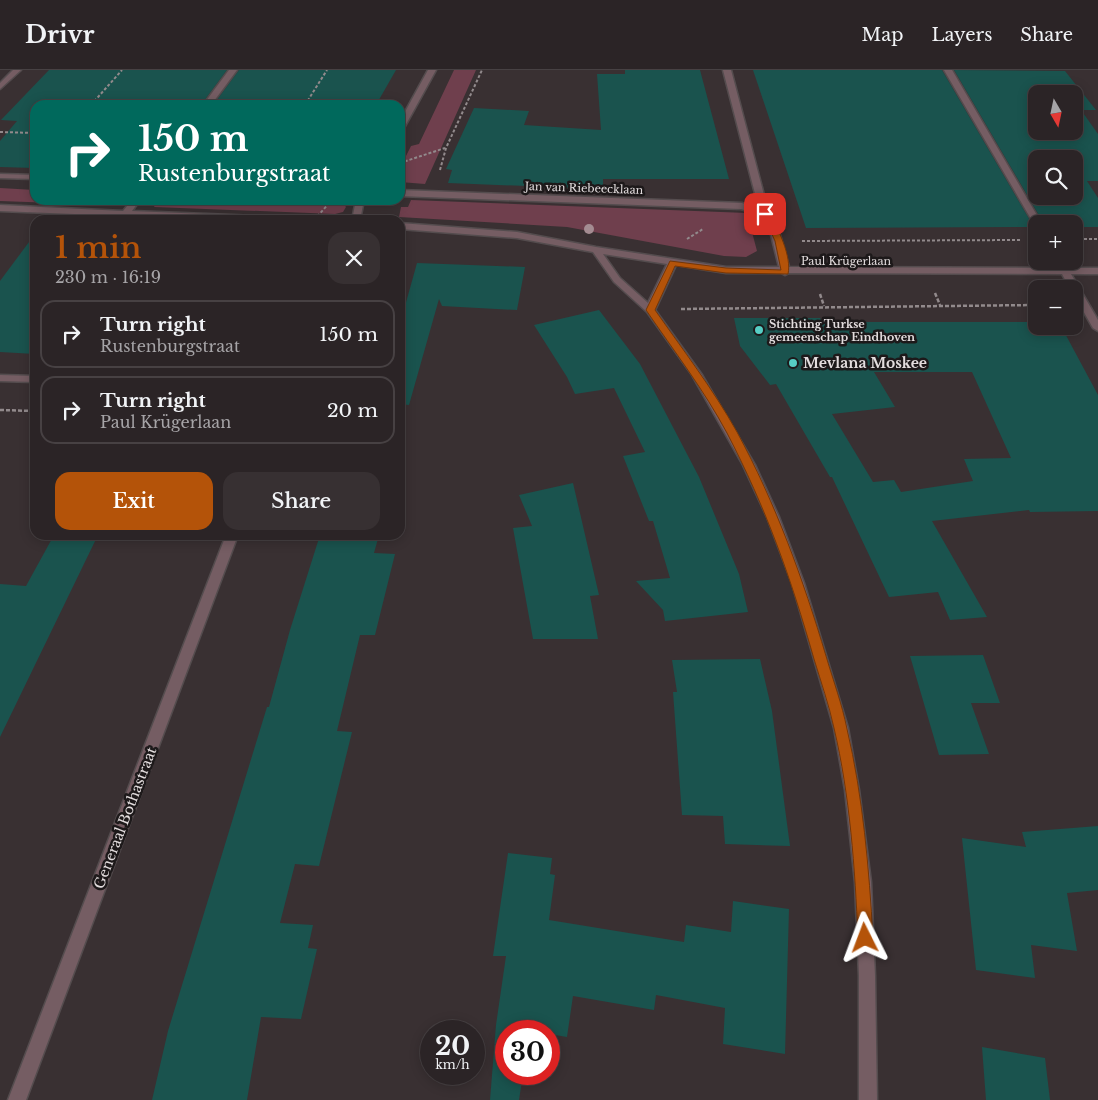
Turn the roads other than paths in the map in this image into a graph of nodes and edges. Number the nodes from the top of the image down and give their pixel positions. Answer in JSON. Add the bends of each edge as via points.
{"nodes":[{"id":1,"x":17,"y":70,"type":"edge"},
{"id":2,"x":233,"y":70,"type":"edge"},
{"id":3,"x":432,"y":70,"type":"edge"},
{"id":4,"x":727,"y":70,"type":"edge"},
{"id":5,"x":948,"y":70,"type":"edge"},
{"id":6,"x":0,"y":87,"type":"edge"},
{"id":7,"x":211,"y":100,"type":"edge"},
{"id":8,"x":405,"y":119,"type":"edge"},
{"id":9,"x":0,"y":176,"type":"edge"},
{"id":10,"x":30,"y":177,"type":"edge"},
{"id":11,"x":405,"y":193,"type":"edge"},
{"id":12,"x":132,"y":205,"type":"edge"},
{"id":13,"x":0,"y":208,"type":"edge"},
{"id":14,"x":125,"y":214,"type":"junction"},
{"id":15,"x":765,"y":214,"type":"junction"},
{"id":16,"x":151,"y":215,"type":"edge"},
{"id":17,"x":1033,"y":215,"type":"edge"},
{"id":18,"x":405,"y":226,"type":"edge"},
{"id":19,"x":596,"y":250,"type":"junction"},
{"id":20,"x":672,"y":263,"type":"junction"},
{"id":21,"x":1065,"y":271,"type":"junction"},
{"id":22,"x":1098,"y":271,"type":"edge"},
{"id":23,"x":786,"y":272,"type":"junction"},
{"id":24,"x":650,"y":310,"type":"junction"},
{"id":25,"x":1098,"y":328,"type":"edge"},
{"id":26,"x":0,"y":378,"type":"edge"},
{"id":27,"x":30,"y":379,"type":"edge"},
{"id":28,"x":230,"y":540,"type":"edge"},
{"id":29,"x":18,"y":1100,"type":"edge"},
{"id":30,"x":868,"y":1100,"type":"edge"}],
"edges":[{"from":1,"to":6,"type":"street"},
{"from":2,"to":7,"type":"street"},
{"from":3,"to":8,"type":"street"},
{"from":4,"to":15,"type":"street"},
{"from":5,"to":17,"type":"street"},
{"from":9,"to":10,"type":"street"},
{"from":11,"to":15,"type":"street","name":"Jan van Riebeecklaan","via":[[742,206]]},
{"from":12,"to":14,"type":"street"},
{"from":13,"to":14,"type":"street"},
{"from":14,"to":16,"type":"street"},
{"from":15,"to":23,"type":"street","via":[[779,241]]},
{"from":18,"to":19,"type":"street","via":[[517,235]]},
{"from":19,"to":20,"type":"street","name":"Paul Krügerlaan"},
{"from":19,"to":24,"type":"street","via":[[617,280]]},
{"from":20,"to":23,"type":"street","name":"Paul Krügerlaan","via":[[726,270]]},
{"from":20,"to":24,"type":"street"},
{"from":21,"to":22,"type":"street","name":"Paul Krügerlaan"},
{"from":21,"to":23,"type":"street","name":"Paul Krügerlaan"},
{"from":21,"to":25,"type":"street"},
{"from":24,"to":30,"type":"street","via":[[697,375],[732,432],[773,517],[798,583],[841,728],[863,882]]},
{"from":26,"to":27,"type":"street"},
{"from":28,"to":29,"type":"street","name":"Generaal Bothastraat"}]}
